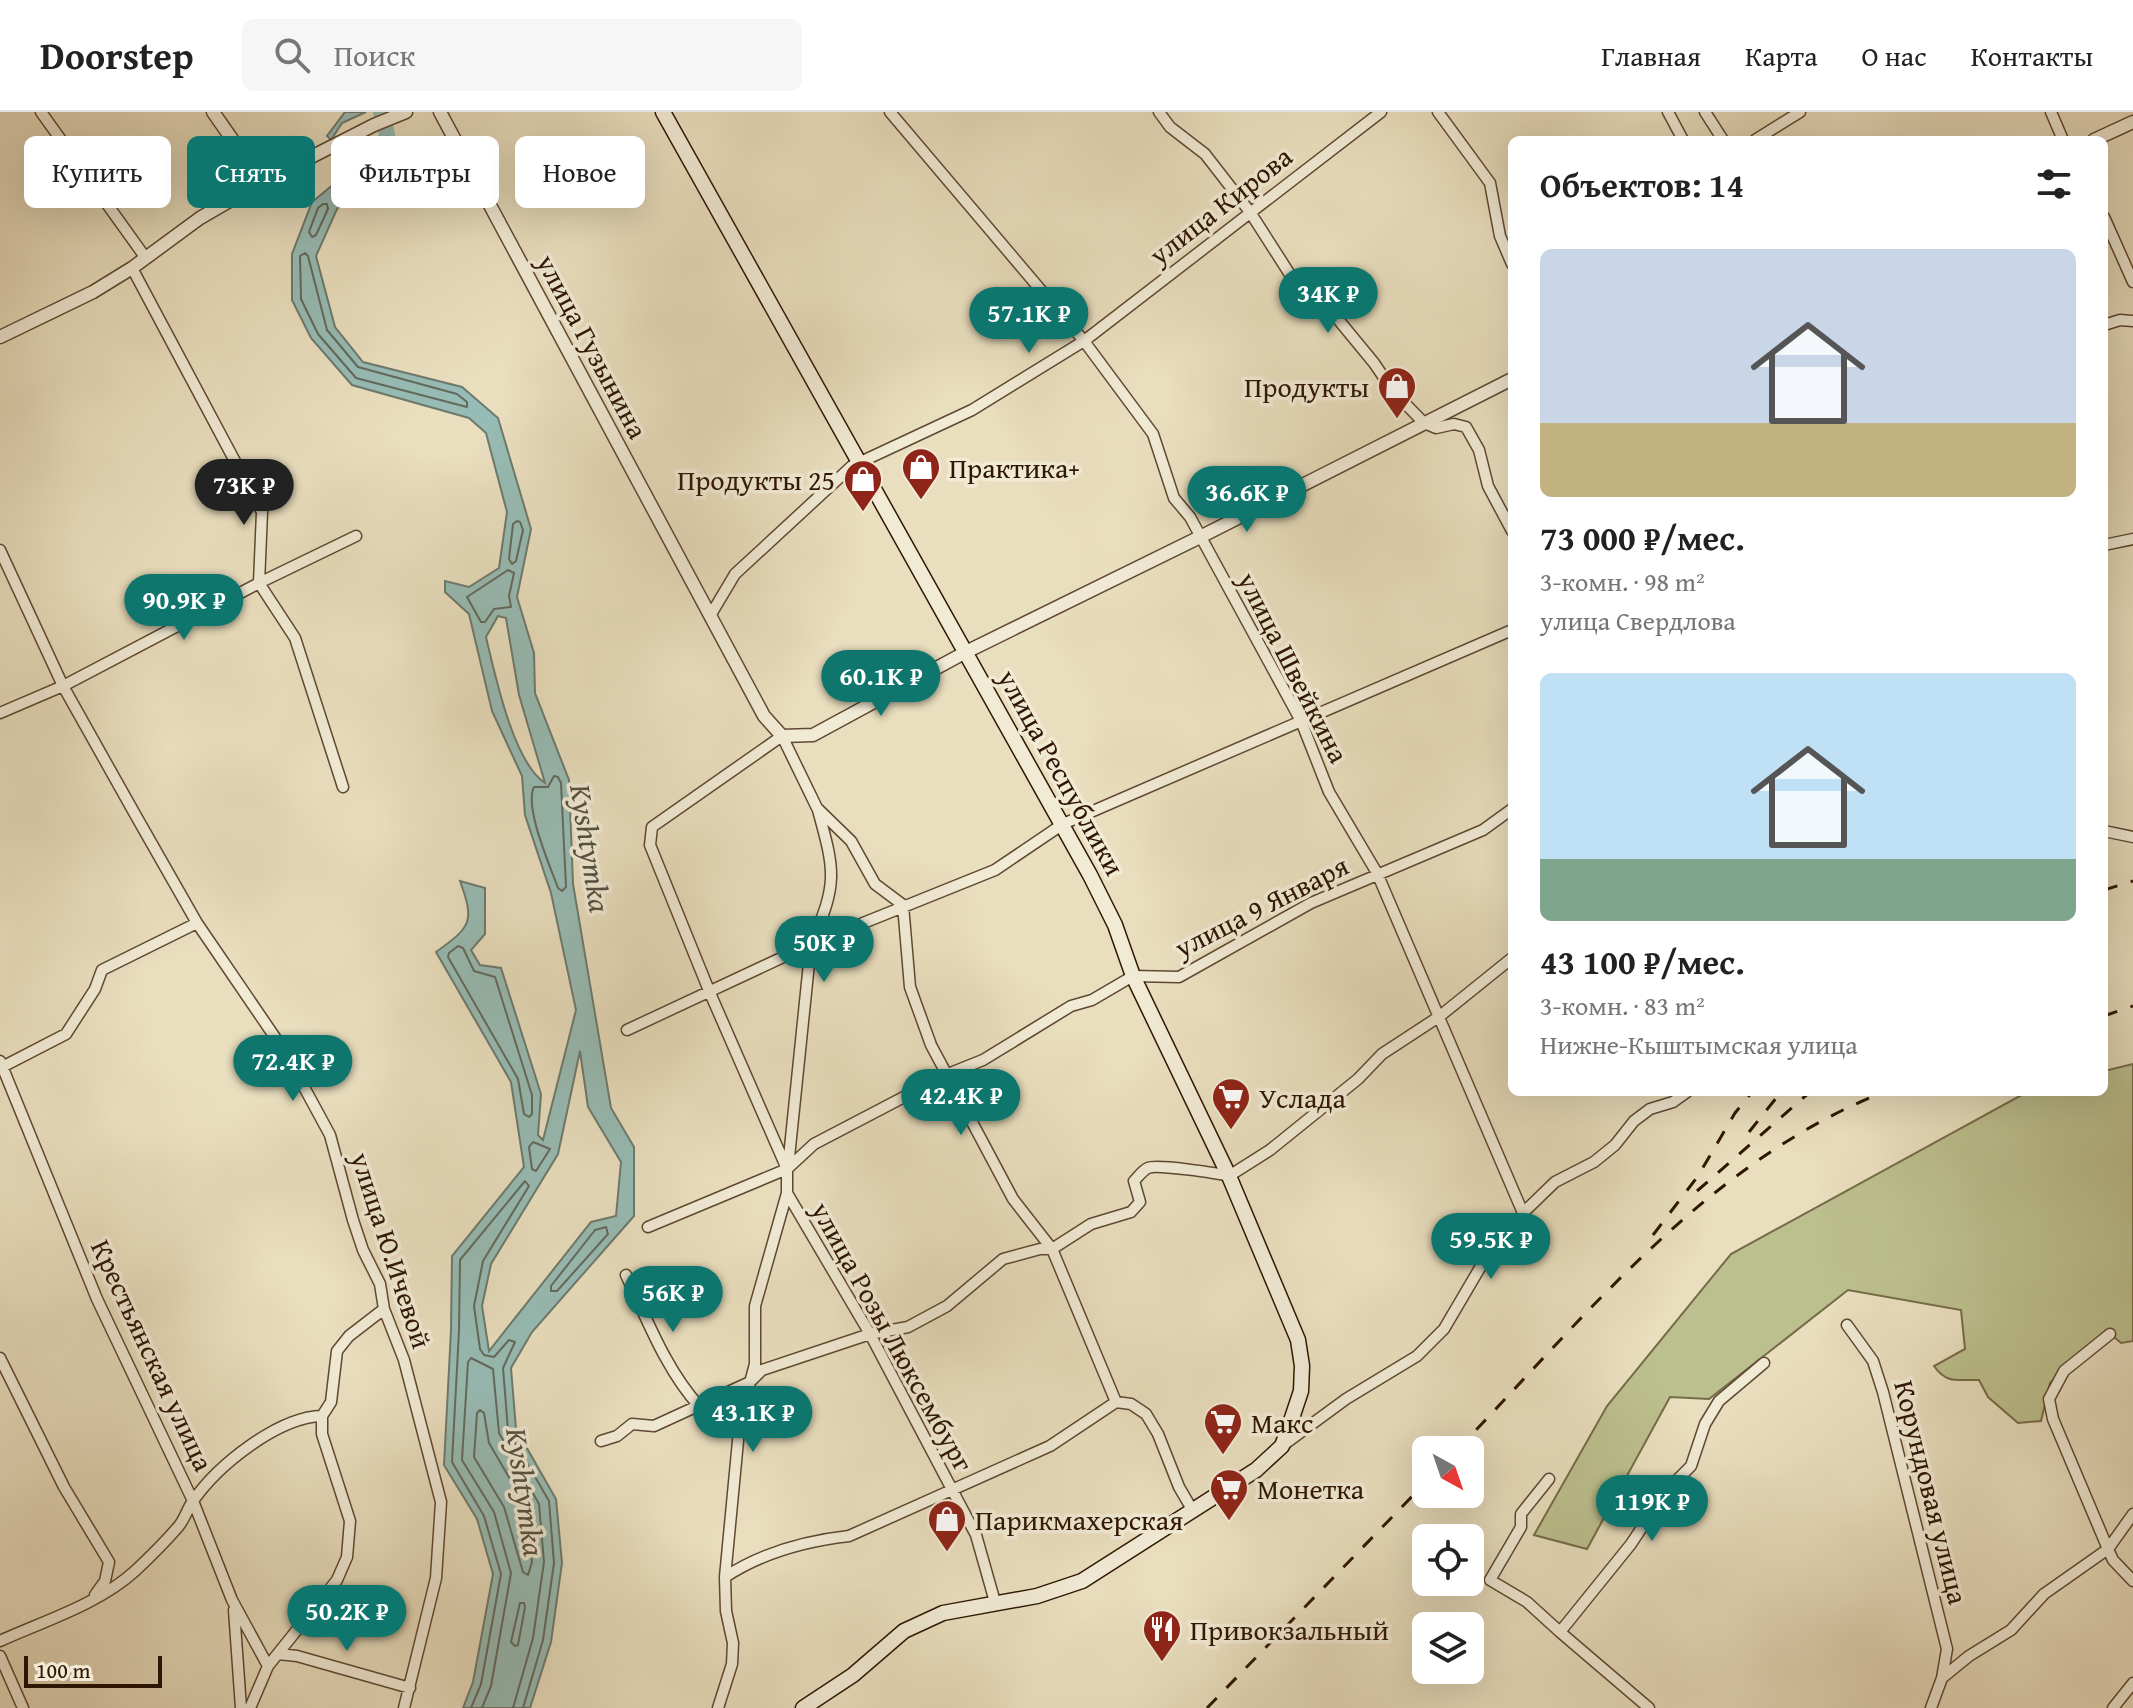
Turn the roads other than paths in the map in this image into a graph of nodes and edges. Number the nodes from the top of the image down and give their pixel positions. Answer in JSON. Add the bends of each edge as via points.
{"nodes":[{"id":1,"x":41,"y":112,"type":"edge"},
{"id":2,"x":213,"y":112,"type":"edge"},
{"id":3,"x":440,"y":112,"type":"edge"},
{"id":4,"x":663,"y":112,"type":"edge"},
{"id":5,"x":890,"y":112,"type":"edge"},
{"id":6,"x":1159,"y":112,"type":"edge"},
{"id":7,"x":1173,"y":112,"type":"edge"},
{"id":8,"x":1381,"y":112,"type":"edge"},
{"id":9,"x":1438,"y":112,"type":"edge"},
{"id":10,"x":1705,"y":112,"type":"edge"},
{"id":11,"x":1800,"y":112,"type":"edge"},
{"id":12,"x":2051,"y":112,"type":"edge"},
{"id":13,"x":400,"y":114,"type":"edge"},
{"id":14,"x":1673,"y":114,"type":"edge"},
{"id":15,"x":2133,"y":122,"type":"edge"},
{"id":16,"x":1170,"y":127,"type":"junction"},
{"id":17,"x":230,"y":136,"type":"edge"},
{"id":18,"x":1681,"y":136,"type":"edge"},
{"id":19,"x":1720,"y":136,"type":"edge"},
{"id":20,"x":1761,"y":136,"type":"edge"},
{"id":21,"x":2061,"y":136,"type":"edge"},
{"id":22,"x":2103,"y":136,"type":"edge"},
{"id":23,"x":315,"y":155,"type":"edge"},
{"id":24,"x":217,"y":208,"type":"edge"},
{"id":25,"x":1250,"y":212,"type":"junction"},
{"id":26,"x":2108,"y":226,"type":"edge"},
{"id":27,"x":1508,"y":255,"type":"edge"},
{"id":28,"x":145,"y":257,"type":"junction"},
{"id":29,"x":132,"y":268,"type":"junction"},
{"id":30,"x":2133,"y":282,"type":"edge"},
{"id":31,"x":2133,"y":321,"type":"edge"},
{"id":32,"x":2108,"y":324,"type":"edge"},
{"id":33,"x":0,"y":337,"type":"edge"},
{"id":34,"x":1084,"y":341,"type":"junction"},
{"id":35,"x":1508,"y":381,"type":"edge"},
{"id":36,"x":1424,"y":423,"type":"junction"},
{"id":37,"x":860,"y":462,"type":"junction"},
{"id":38,"x":1508,"y":524,"type":"edge"},
{"id":39,"x":356,"y":536,"type":"dead end"},
{"id":40,"x":1200,"y":537,"type":"junction"},
{"id":41,"x":2133,"y":539,"type":"edge"},
{"id":42,"x":2108,"y":544,"type":"edge"},
{"id":43,"x":0,"y":550,"type":"edge"},
{"id":44,"x":259,"y":583,"type":"junction"},
{"id":45,"x":710,"y":616,"type":"junction"},
{"id":46,"x":1508,"y":632,"type":"edge"},
{"id":47,"x":966,"y":652,"type":"junction"},
{"id":48,"x":63,"y":686,"type":"junction"},
{"id":49,"x":0,"y":713,"type":"edge"},
{"id":50,"x":1301,"y":721,"type":"junction"},
{"id":51,"x":782,"y":736,"type":"junction"},
{"id":52,"x":343,"y":787,"type":"dead end"},
{"id":53,"x":817,"y":808,"type":"junction"},
{"id":54,"x":1508,"y":812,"type":"edge"},
{"id":55,"x":1063,"y":824,"type":"junction"},
{"id":56,"x":2108,"y":832,"type":"edge"},
{"id":57,"x":2133,"y":837,"type":"edge"},
{"id":58,"x":1377,"y":873,"type":"junction"},
{"id":59,"x":903,"y":905,"type":"junction"},
{"id":60,"x":197,"y":923,"type":"junction"},
{"id":61,"x":811,"y":944,"type":"junction"},
{"id":62,"x":1508,"y":961,"type":"edge"},
{"id":63,"x":1133,"y":976,"type":"junction"},
{"id":64,"x":710,"y":993,"type":"junction"},
{"id":65,"x":1440,"y":1016,"type":"junction"},
{"id":66,"x":627,"y":1030,"type":"dead end"},
{"id":67,"x":1,"y":1065,"type":"edge"},
{"id":68,"x":948,"y":1074,"type":"junction"},
{"id":69,"x":1681,"y":1096,"type":"edge"},
{"id":70,"x":787,"y":1169,"type":"junction"},
{"id":71,"x":1229,"y":1176,"type":"junction"},
{"id":72,"x":787,"y":1193,"type":"junction"},
{"id":73,"x":1523,"y":1213,"type":"junction"},
{"id":74,"x":648,"y":1227,"type":"dead end"},
{"id":75,"x":1052,"y":1249,"type":"junction"},
{"id":76,"x":626,"y":1275,"type":"dead end"},
{"id":77,"x":384,"y":1309,"type":"junction"},
{"id":78,"x":1847,"y":1325,"type":"dead end"},
{"id":79,"x":870,"y":1334,"type":"junction"},
{"id":80,"x":2110,"y":1334,"type":"dead end"},
{"id":81,"x":0,"y":1358,"type":"edge"},
{"id":82,"x":1764,"y":1363,"type":"dead end"},
{"id":83,"x":750,"y":1382,"type":"junction"},
{"id":84,"x":1116,"y":1402,"type":"junction"},
{"id":85,"x":699,"y":1406,"type":"junction"},
{"id":86,"x":322,"y":1416,"type":"junction"},
{"id":87,"x":601,"y":1441,"type":"dead end"},
{"id":88,"x":1282,"y":1446,"type":"junction"},
{"id":89,"x":1549,"y":1479,"type":"dead end"},
{"id":90,"x":951,"y":1490,"type":"junction"},
{"id":91,"x":193,"y":1501,"type":"junction"},
{"id":92,"x":1193,"y":1511,"type":"junction"},
{"id":93,"x":2133,"y":1514,"type":"edge"},
{"id":94,"x":2108,"y":1549,"type":"junction"},
{"id":95,"x":109,"y":1562,"type":"junction"},
{"id":96,"x":134,"y":1573,"type":"junction"},
{"id":97,"x":725,"y":1577,"type":"junction"},
{"id":98,"x":2133,"y":1581,"type":"edge"},
{"id":99,"x":92,"y":1600,"type":"junction"},
{"id":100,"x":232,"y":1600,"type":"junction"},
{"id":101,"x":995,"y":1602,"type":"junction"},
{"id":102,"x":1560,"y":1632,"type":"junction"},
{"id":103,"x":0,"y":1641,"type":"edge"},
{"id":104,"x":278,"y":1654,"type":"junction"},
{"id":105,"x":0,"y":1656,"type":"edge"},
{"id":106,"x":268,"y":1666,"type":"junction"},
{"id":107,"x":1942,"y":1678,"type":"junction"},
{"id":108,"x":2133,"y":1683,"type":"edge"},
{"id":109,"x":410,"y":1688,"type":"junction"},
{"id":110,"x":23,"y":1708,"type":"edge"},
{"id":111,"x":241,"y":1708,"type":"edge"},
{"id":112,"x":250,"y":1708,"type":"edge"},
{"id":113,"x":404,"y":1708,"type":"edge"},
{"id":114,"x":718,"y":1708,"type":"edge"},
{"id":115,"x":803,"y":1708,"type":"edge"},
{"id":116,"x":1649,"y":1708,"type":"edge"},
{"id":117,"x":1931,"y":1708,"type":"edge"},
{"id":118,"x":2113,"y":1708,"type":"edge"}],
"edges":[{"from":1,"to":28,"type":"street"},
{"from":2,"to":17,"type":"street"},
{"from":3,"to":45,"type":"street","name":"улица Гузынина"},
{"from":4,"to":37,"type":"main road","name":"улица Республики"},
{"from":5,"to":34,"type":"street","name":"улица Швейкина"},
{"from":6,"to":16,"type":"street"},
{"from":7,"to":16,"type":"street"},
{"from":8,"to":25,"type":"street","name":"улица Кирова"},
{"from":9,"to":27,"type":"street","via":[[1490,183]]},
{"from":10,"to":19,"type":"street"},
{"from":11,"to":20,"type":"street"},
{"from":12,"to":21,"type":"street"},
{"from":13,"to":23,"type":"street"},
{"from":14,"to":18,"type":"street"},
{"from":15,"to":22,"type":"street"},
{"from":16,"to":25,"type":"street","via":[[1205,154]]},
{"from":24,"to":28,"type":"street"},
{"from":25,"to":34,"type":"street","name":"улица Кирова"},
{"from":25,"to":36,"type":"street","via":[[1298,287],[1332,312]]},
{"from":26,"to":30,"type":"street"},
{"from":28,"to":29,"type":"street"},
{"from":29,"to":33,"type":"street"},
{"from":29,"to":44,"type":"street","via":[[262,512]]},
{"from":31,"to":32,"type":"street"},
{"from":34,"to":37,"type":"street","name":"улица Кирова","via":[[972,410]]},
{"from":34,"to":40,"type":"street","name":"улица Швейкина","via":[[1153,434],[1174,498]]},
{"from":35,"to":36,"type":"street"},
{"from":36,"to":38,"type":"street","via":[[1466,427]]},
{"from":36,"to":40,"type":"street"},
{"from":37,"to":45,"type":"street","name":"улица Кирова","via":[[735,574]]},
{"from":37,"to":47,"type":"main road","name":"улица Республики"},
{"from":39,"to":44,"type":"street"},
{"from":40,"to":47,"type":"street"},
{"from":40,"to":50,"type":"street","name":"улица Швейкина"},
{"from":41,"to":42,"type":"street"},
{"from":43,"to":48,"type":"street","name":"улица Ю.Ичевой"},
{"from":44,"to":48,"type":"street"},
{"from":44,"to":52,"type":"street","via":[[295,638]]},
{"from":45,"to":51,"type":"street","name":"улица Гузынина","via":[[764,716]]},
{"from":46,"to":50,"type":"street"},
{"from":47,"to":51,"type":"street","via":[[813,735]]},
{"from":47,"to":55,"type":"main road","name":"улица Республики"},
{"from":48,"to":49,"type":"street"},
{"from":48,"to":60,"type":"street","name":"улица Ю.Ичевой"},
{"from":50,"to":55,"type":"street"},
{"from":50,"to":58,"type":"street","name":"улица Швейкина","via":[[1329,792]]},
{"from":51,"to":53,"type":"street","name":"улица Гузынина"},
{"from":51,"to":64,"type":"street","name":"улица Розы Люксембург","via":[[652,827],[650,845]]},
{"from":53,"to":59,"type":"street","name":"улица Гузынина","via":[[851,841],[875,884]]},
{"from":53,"to":61,"type":"street","via":[[833,862],[825,912]]},
{"from":54,"to":58,"type":"street","name":"улица 9 Января","via":[[1483,830]]},
{"from":55,"to":59,"type":"street","via":[[995,870]]},
{"from":55,"to":63,"type":"main road","name":"улица Республики","via":[[1115,925]]},
{"from":56,"to":57,"type":"street"},
{"from":58,"to":63,"type":"street","name":"улица 9 Января","via":[[1311,903],[1179,977]]},
{"from":58,"to":65,"type":"street","name":"улица Швейкина"},
{"from":59,"to":61,"type":"street"},
{"from":59,"to":68,"type":"street","via":[[910,987]]},
{"from":60,"to":67,"type":"street","via":[[102,970],[66,1034]]},
{"from":60,"to":77,"type":"street","name":"улица Ю.Ичевой","via":[[285,1052],[330,1135]]},
{"from":61,"to":64,"type":"street"},
{"from":61,"to":70,"type":"street"},
{"from":62,"to":65,"type":"street"},
{"from":63,"to":68,"type":"street","via":[[1071,1006],[983,1060]]},
{"from":63,"to":71,"type":"main road","name":"улица Республики"},
{"from":64,"to":66,"type":"street"},
{"from":64,"to":70,"type":"street","name":"улица Розы Люксембург"},
{"from":65,"to":71,"type":"street","via":[[1382,1054],[1270,1150]]},
{"from":65,"to":73,"type":"street","name":"улица Швейкина"},
{"from":67,"to":91,"type":"street","name":"Крестьянская улица","via":[[97,1299]]},
{"from":68,"to":70,"type":"street","via":[[814,1144]]},
{"from":68,"to":75,"type":"street","via":[[1013,1199]]},
{"from":69,"to":73,"type":"street","via":[[1650,1109],[1615,1145],[1555,1182]]},
{"from":70,"to":72,"type":"street","name":"улица Розы Люксембург"},
{"from":70,"to":74,"type":"street"},
{"from":71,"to":75,"type":"street","via":[[1168,1165],[1149,1167],[1134,1181],[1140,1202],[1131,1212],[1091,1224]]},
{"from":71,"to":88,"type":"main road","name":"улица Республики","via":[[1298,1340],[1301,1391]]},
{"from":72,"to":79,"type":"street","name":"улица Розы Люксембург"},
{"from":72,"to":83,"type":"street","via":[[755,1306]]},
{"from":73,"to":88,"type":"street","via":[[1481,1266],[1444,1329],[1417,1356]]},
{"from":75,"to":79,"type":"street","via":[[1003,1259],[947,1306],[908,1327]]},
{"from":75,"to":84,"type":"street"},
{"from":76,"to":85,"type":"street","via":[[658,1343]]},
{"from":77,"to":86,"type":"street","via":[[337,1351],[331,1402]]},
{"from":77,"to":109,"type":"street","name":"улица Ю.Ичевой","via":[[404,1360],[441,1502],[436,1578]]},
{"from":78,"to":107,"type":"street","name":"Корундовая улица","via":[[1873,1361],[1883,1392],[1947,1649]]},
{"from":79,"to":83,"type":"street","via":[[762,1370]]},
{"from":79,"to":90,"type":"street","name":"улица Розы Люксембург"},
{"from":80,"to":94,"type":"street","via":[[2064,1371],[2049,1399]]},
{"from":81,"to":95,"type":"street","via":[[64,1487]]},
{"from":82,"to":102,"type":"street","via":[[1719,1401],[1691,1466],[1666,1491]]},
{"from":83,"to":85,"type":"street"},
{"from":83,"to":97,"type":"street","via":[[740,1420]]},
{"from":84,"to":90,"type":"street","via":[[1050,1446]]},
{"from":84,"to":92,"type":"street","via":[[1146,1414]]},
{"from":85,"to":87,"type":"street","via":[[654,1426],[632,1424]]},
{"from":86,"to":91,"type":"street","via":[[277,1428],[213,1477]]},
{"from":86,"to":104,"type":"street","via":[[322,1434],[350,1521],[347,1557],[337,1580]]},
{"from":88,"to":92,"type":"main road","via":[[1256,1470]]},
{"from":89,"to":102,"type":"street","via":[[1521,1514],[1521,1527],[1490,1580],[1527,1602]]},
{"from":90,"to":97,"type":"street","via":[[849,1536],[766,1554]]},
{"from":90,"to":101,"type":"street","name":"улица Розы Люксембург","via":[[976,1535]]},
{"from":91,"to":96,"type":"street","via":[[180,1525]]},
{"from":91,"to":100,"type":"street","name":"Крестьянская улица"},
{"from":92,"to":101,"type":"main road","via":[[1082,1581],[1037,1596]]},
{"from":93,"to":94,"type":"street"},
{"from":94,"to":98,"type":"street"},
{"from":94,"to":107,"type":"street","via":[[2044,1594],[2011,1630]]},
{"from":95,"to":96,"type":"street"},
{"from":95,"to":99,"type":"street","via":[[105,1581]]},
{"from":96,"to":99,"type":"street"},
{"from":97,"to":114,"type":"street","via":[[732,1664]]},
{"from":99,"to":103,"type":"street"},
{"from":100,"to":106,"type":"street","name":"Крестьянская улица"},
{"from":100,"to":111,"type":"street"},
{"from":101,"to":115,"type":"main road","via":[[943,1613],[904,1631],[853,1675]]},
{"from":102,"to":116,"type":"street"},
{"from":104,"to":106,"type":"street"},
{"from":104,"to":109,"type":"street"},
{"from":105,"to":110,"type":"street"},
{"from":106,"to":112,"type":"street"},
{"from":107,"to":117,"type":"street","name":"Корундовая улица"},
{"from":108,"to":118,"type":"street"},
{"from":109,"to":113,"type":"street","name":"улица Ю.Ичевой"}]}
